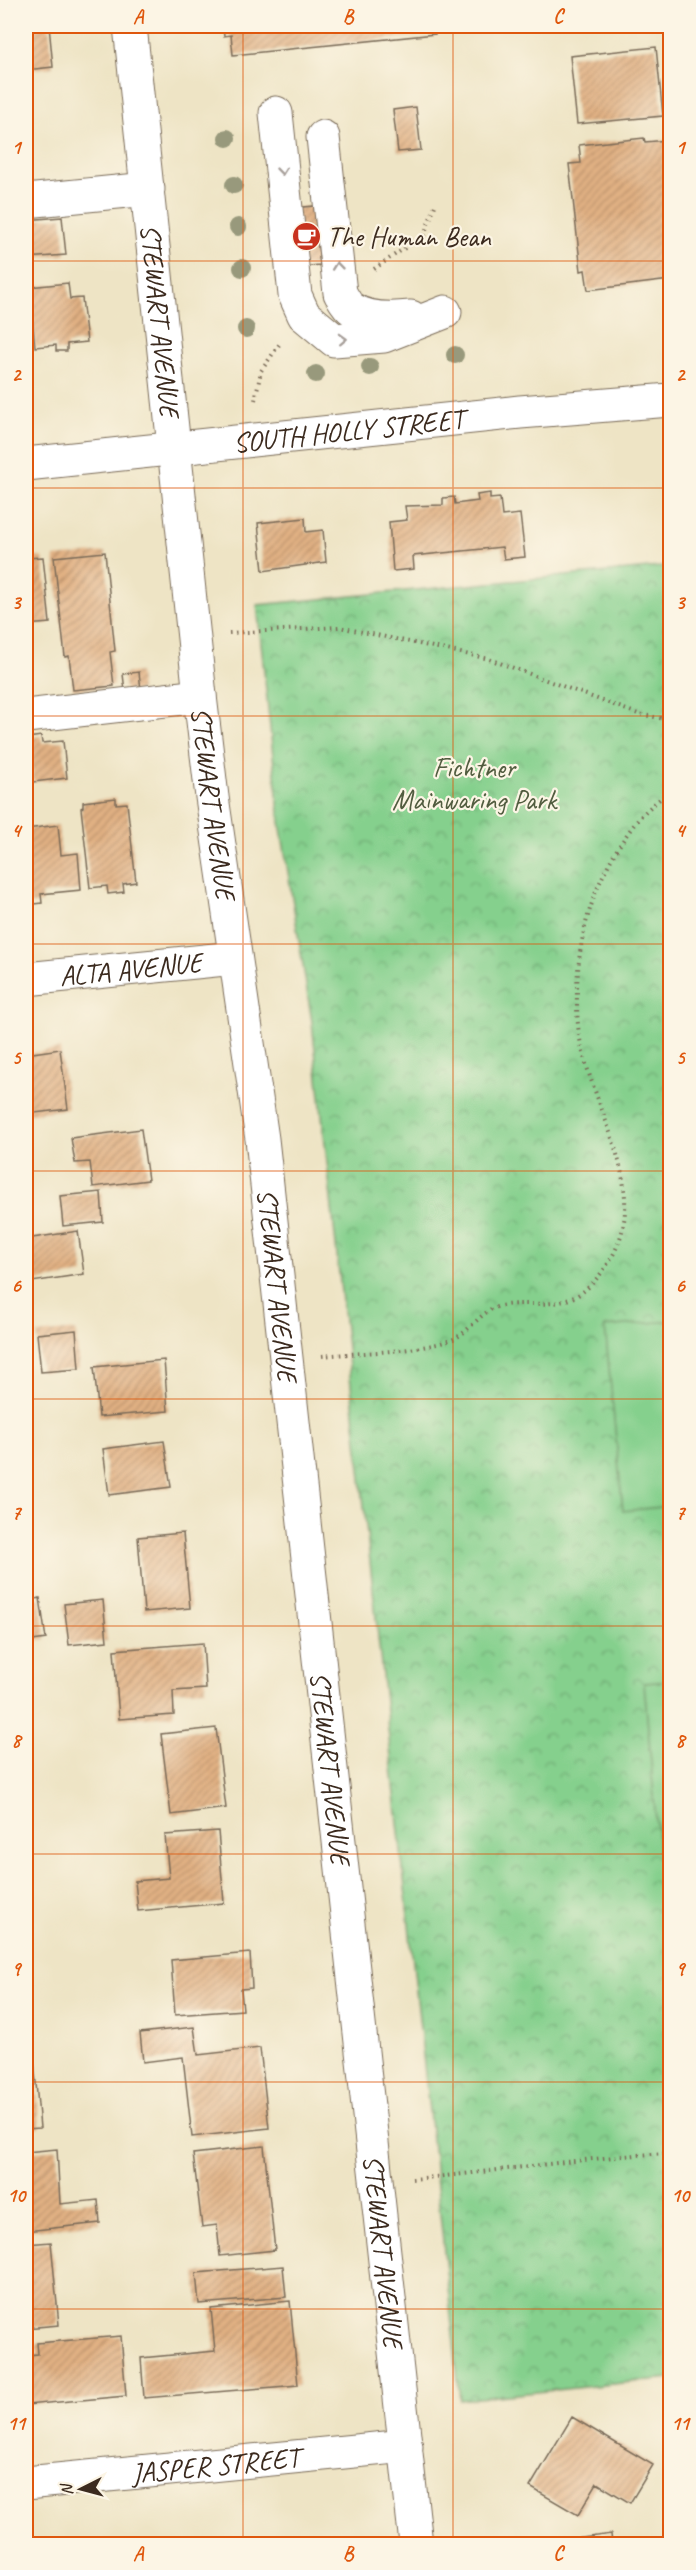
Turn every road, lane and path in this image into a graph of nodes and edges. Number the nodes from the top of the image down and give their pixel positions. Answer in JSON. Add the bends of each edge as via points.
{"nodes":[{"id":1,"x":130,"y":26,"type":"edge"},
{"id":2,"x":276,"y":112,"type":"dead end"},
{"id":3,"x":323,"y":137,"type":"dead end"},
{"id":4,"x":148,"y":189,"type":"junction"},
{"id":5,"x":26,"y":201,"type":"edge"},
{"id":6,"x":436,"y":203,"type":"dead end"},
{"id":7,"x":338,"y":277,"type":"junction"},
{"id":8,"x":285,"y":337,"type":"dead end"},
{"id":9,"x":255,"y":400,"type":"dead end"},
{"id":10,"x":670,"y":400,"type":"edge"},
{"id":11,"x":174,"y":449,"type":"junction"},
{"id":12,"x":26,"y":464,"type":"edge"},
{"id":13,"x":194,"y":635,"type":"junction"},
{"id":14,"x":200,"y":696,"type":"junction"},
{"id":15,"x":26,"y":716,"type":"edge"},
{"id":16,"x":670,"y":720,"type":"edge"},
{"id":17,"x":670,"y":790,"type":"edge"},
{"id":18,"x":235,"y":958,"type":"junction"},
{"id":19,"x":26,"y":979,"type":"edge"},
{"id":20,"x":286,"y":1359,"type":"junction"},
{"id":21,"x":670,"y":2153,"type":"edge"},
{"id":22,"x":376,"y":2182,"type":"junction"},
{"id":23,"x":406,"y":2446,"type":"junction"},
{"id":24,"x":26,"y":2483,"type":"edge"},
{"id":25,"x":416,"y":2544,"type":"edge"}],
"edges":[{"from":1,"to":4,"type":"main road","name":"STEWART AVENUE"},
{"from":2,"to":7,"type":"main road","one_way":true,"via":[[295,295],[304,315],[334,340],[384,336],[445,312],[372,317],[351,309],[340,293]]},
{"from":7,"to":3,"type":"main road","one_way":true},
{"from":4,"to":5,"type":"main road"},
{"from":4,"to":11,"type":"main road","name":"STEWART AVENUE"},
{"from":6,"to":7,"type":"path","via":[[424,235],[367,274]]},
{"from":8,"to":9,"type":"path","via":[[261,371]]},
{"from":10,"to":11,"type":"main road","name":"SOUTH HOLLY STREET"},
{"from":11,"to":12,"type":"main road","name":"SOUTH HOLLY STREET"},
{"from":11,"to":13,"type":"main road","name":"STEWART AVENUE"},
{"from":13,"to":14,"type":"main road","name":"STEWART AVENUE"},
{"from":13,"to":16,"type":"path","via":[[339,627],[489,659],[638,714]]},
{"from":14,"to":15,"type":"main road"},
{"from":14,"to":18,"type":"main road","name":"STEWART AVENUE"},
{"from":17,"to":20,"type":"path","via":[[638,820],[608,866],[585,918],[577,972],[579,1027],[590,1081],[620,1163],[626,1195],[624,1230],[613,1257],[595,1281],[573,1298],[540,1305],[500,1306],[486,1312],[450,1341]]},
{"from":18,"to":19,"type":"main road","name":"ALTA AVENUE"},
{"from":18,"to":20,"type":"main road","name":"STEWART AVENUE","via":[[262,1139]]},
{"from":20,"to":22,"type":"main road","name":"STEWART AVENUE"},
{"from":21,"to":22,"type":"path","via":[[609,2156]]},
{"from":22,"to":23,"type":"main road","name":"STEWART AVENUE"},
{"from":23,"to":24,"type":"main road","name":"JASPER STREET"},
{"from":23,"to":25,"type":"main road","name":"STEWART AVENUE"}]}
